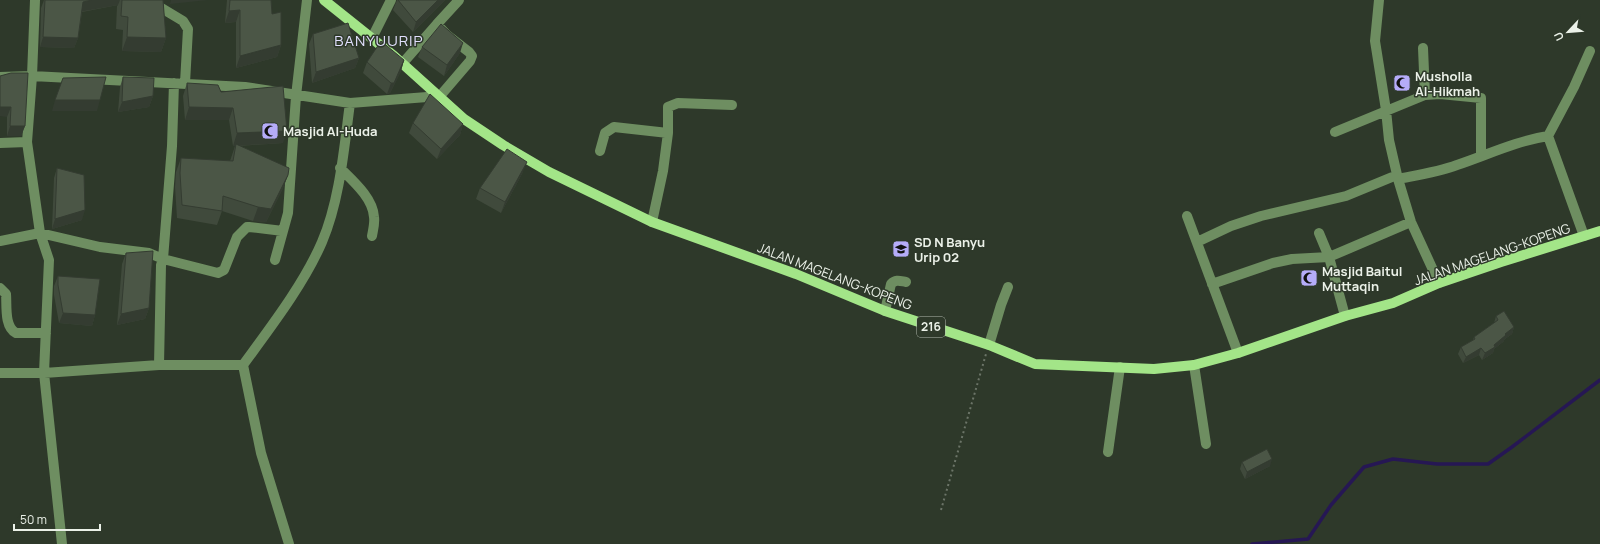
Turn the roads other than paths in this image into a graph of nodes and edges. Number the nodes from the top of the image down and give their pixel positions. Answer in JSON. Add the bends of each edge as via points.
{"nodes":[{"id":1,"x":35,"y":0,"type":"edge"},
{"id":2,"x":148,"y":0,"type":"edge"},
{"id":3,"x":307,"y":0,"type":"edge"},
{"id":4,"x":324,"y":0,"type":"edge"},
{"id":5,"x":391,"y":0,"type":"edge"},
{"id":6,"x":459,"y":0,"type":"edge"},
{"id":7,"x":1379,"y":0,"type":"edge"},
{"id":8,"x":437,"y":24,"type":"junction"},
{"id":9,"x":372,"y":38,"type":"junction"},
{"id":10,"x":1423,"y":48,"type":"dead end"},
{"id":11,"x":1590,"y":51,"type":"dead end"},
{"id":12,"x":402,"y":64,"type":"junction"},
{"id":13,"x":32,"y":76,"type":"junction"},
{"id":14,"x":0,"y":77,"type":"edge"},
{"id":15,"x":174,"y":83,"type":"junction"},
{"id":16,"x":185,"y":83,"type":"junction"},
{"id":17,"x":1425,"y":95,"type":"junction"},
{"id":18,"x":296,"y":96,"type":"junction"},
{"id":19,"x":440,"y":96,"type":"junction"},
{"id":20,"x":350,"y":103,"type":"junction"},
{"id":21,"x":732,"y":105,"type":"dead end"},
{"id":22,"x":1386,"y":110,"type":"junction"},
{"id":23,"x":1335,"y":132,"type":"dead end"},
{"id":24,"x":668,"y":133,"type":"junction"},
{"id":25,"x":1548,"y":136,"type":"junction"},
{"id":26,"x":26,"y":142,"type":"junction"},
{"id":27,"x":0,"y":143,"type":"edge"},
{"id":28,"x":600,"y":151,"type":"dead end"},
{"id":29,"x":1481,"y":156,"type":"junction"},
{"id":30,"x":340,"y":168,"type":"junction"},
{"id":31,"x":1397,"y":177,"type":"junction"},
{"id":32,"x":1187,"y":216,"type":"dead end"},
{"id":33,"x":652,"y":222,"type":"junction"},
{"id":34,"x":1411,"y":222,"type":"junction"},
{"id":35,"x":283,"y":231,"type":"junction"},
{"id":36,"x":1600,"y":232,"type":"edge"},
{"id":37,"x":40,"y":233,"type":"junction"},
{"id":38,"x":1319,"y":233,"type":"dead end"},
{"id":39,"x":372,"y":236,"type":"dead end"},
{"id":40,"x":1584,"y":236,"type":"junction"},
{"id":41,"x":0,"y":241,"type":"edge"},
{"id":42,"x":1197,"y":242,"type":"junction"},
{"id":43,"x":1329,"y":257,"type":"junction"},
{"id":44,"x":163,"y":259,"type":"junction"},
{"id":45,"x":275,"y":260,"type":"dead end"},
{"id":46,"x":906,"y":282,"type":"dead end"},
{"id":47,"x":1439,"y":283,"type":"junction"},
{"id":48,"x":1212,"y":284,"type":"junction"},
{"id":49,"x":1008,"y":287,"type":"dead end"},
{"id":50,"x":0,"y":288,"type":"edge"},
{"id":51,"x":885,"y":311,"type":"junction"},
{"id":52,"x":1345,"y":316,"type":"junction"},
{"id":53,"x":46,"y":333,"type":"junction"},
{"id":54,"x":989,"y":345,"type":"junction"},
{"id":55,"x":1238,"y":353,"type":"junction"},
{"id":56,"x":159,"y":365,"type":"junction"},
{"id":57,"x":243,"y":365,"type":"junction"},
{"id":58,"x":1194,"y":365,"type":"junction"},
{"id":59,"x":1120,"y":367,"type":"junction"},
{"id":60,"x":0,"y":373,"type":"edge"},
{"id":61,"x":44,"y":373,"type":"junction"},
{"id":62,"x":1206,"y":444,"type":"dead end"},
{"id":63,"x":1108,"y":452,"type":"dead end"},
{"id":64,"x":62,"y":544,"type":"edge"},
{"id":65,"x":289,"y":544,"type":"edge"}],
"edges":[{"from":1,"to":13,"type":"street"},
{"from":2,"to":16,"type":"street","via":[[183,21],[188,28]]},
{"from":3,"to":18,"type":"street"},
{"from":4,"to":9,"type":"main road","name":"JALAN MAGELANG-KOPENG","number":"216"},
{"from":5,"to":9,"type":"street"},
{"from":6,"to":8,"type":"street"},
{"from":7,"to":22,"type":"street","via":[[1375,41]]},
{"from":8,"to":12,"type":"street"},
{"from":8,"to":19,"type":"street","via":[[472,56]]},
{"from":9,"to":12,"type":"main road","name":"JALAN MAGELANG-KOPENG","number":"216"},
{"from":10,"to":17,"type":"street"},
{"from":11,"to":25,"type":"street"},
{"from":12,"to":19,"type":"main road","name":"JALAN MAGELANG-KOPENG","number":"216"},
{"from":13,"to":14,"type":"street"},
{"from":13,"to":15,"type":"street"},
{"from":13,"to":26,"type":"street"},
{"from":15,"to":16,"type":"street"},
{"from":15,"to":44,"type":"street"},
{"from":16,"to":18,"type":"street","via":[[245,87]]},
{"from":17,"to":22,"type":"street"},
{"from":17,"to":29,"type":"street","via":[[1481,98]]},
{"from":18,"to":20,"type":"street"},
{"from":18,"to":35,"type":"street","via":[[288,214]]},
{"from":19,"to":20,"type":"street"},
{"from":19,"to":33,"type":"main road","name":"JALAN MAGELANG-KOPENG","number":"216","via":[[464,119],[503,145],[549,172]]},
{"from":20,"to":30,"type":"street"},
{"from":21,"to":24,"type":"street","via":[[670,105],[667,110]]},
{"from":22,"to":23,"type":"street"},
{"from":22,"to":31,"type":"street"},
{"from":24,"to":28,"type":"street","via":[[614,126],[605,133]]},
{"from":24,"to":33,"type":"street","via":[[664,171]]},
{"from":25,"to":29,"type":"street"},
{"from":25,"to":40,"type":"street"},
{"from":26,"to":27,"type":"street"},
{"from":26,"to":37,"type":"street"},
{"from":29,"to":31,"type":"street","via":[[1441,171]]},
{"from":30,"to":39,"type":"street","via":[[369,202],[374,217]]},
{"from":30,"to":57,"type":"street","via":[[331,216],[311,265]]},
{"from":31,"to":34,"type":"street"},
{"from":31,"to":42,"type":"street","via":[[1346,196],[1231,226]]},
{"from":32,"to":42,"type":"street"},
{"from":33,"to":51,"type":"main road","name":"JALAN MAGELANG-KOPENG","number":"216","via":[[796,274]]},
{"from":34,"to":43,"type":"street"},
{"from":34,"to":47,"type":"street"},
{"from":35,"to":44,"type":"street","via":[[248,227],[237,237],[224,270],[218,273]]},
{"from":35,"to":45,"type":"street"},
{"from":36,"to":40,"type":"main road","name":"JALAN MAGELANG-KOPENG","number":"216"},
{"from":37,"to":41,"type":"street"},
{"from":37,"to":44,"type":"street","via":[[100,247],[149,253]]},
{"from":37,"to":53,"type":"street","via":[[49,260]]},
{"from":38,"to":43,"type":"street"},
{"from":40,"to":47,"type":"main road","name":"JALAN MAGELANG-KOPENG","number":"216"},
{"from":42,"to":48,"type":"street"},
{"from":43,"to":48,"type":"street","via":[[1286,261]]},
{"from":43,"to":52,"type":"street"},
{"from":44,"to":56,"type":"street"},
{"from":46,"to":51,"type":"street","via":[[899,280],[891,284]]},
{"from":47,"to":52,"type":"main road","name":"JALAN MAGELANG-KOPENG","number":"216","via":[[1393,303]]},
{"from":48,"to":55,"type":"street"},
{"from":49,"to":54,"type":"street"},
{"from":50,"to":53,"type":"street","via":[[6,294],[9,325],[12,330]]},
{"from":51,"to":54,"type":"main road","name":"JALAN MAGELANG-KOPENG","number":"216"},
{"from":52,"to":55,"type":"main road","name":"JALAN MAGELANG-KOPENG","number":"216"},
{"from":53,"to":61,"type":"street"},
{"from":54,"to":59,"type":"main road","name":"JALAN MAGELANG-KOPENG","number":"216","via":[[1035,364]]},
{"from":55,"to":58,"type":"main road","name":"JALAN MAGELANG-KOPENG","number":"216"},
{"from":56,"to":57,"type":"street"},
{"from":56,"to":61,"type":"street"},
{"from":57,"to":65,"type":"street","via":[[261,452]]},
{"from":58,"to":59,"type":"main road","name":"JALAN MAGELANG-KOPENG","number":"216","via":[[1154,369]]},
{"from":58,"to":62,"type":"street"},
{"from":59,"to":63,"type":"street"},
{"from":60,"to":61,"type":"street"},
{"from":61,"to":64,"type":"street"}]}
